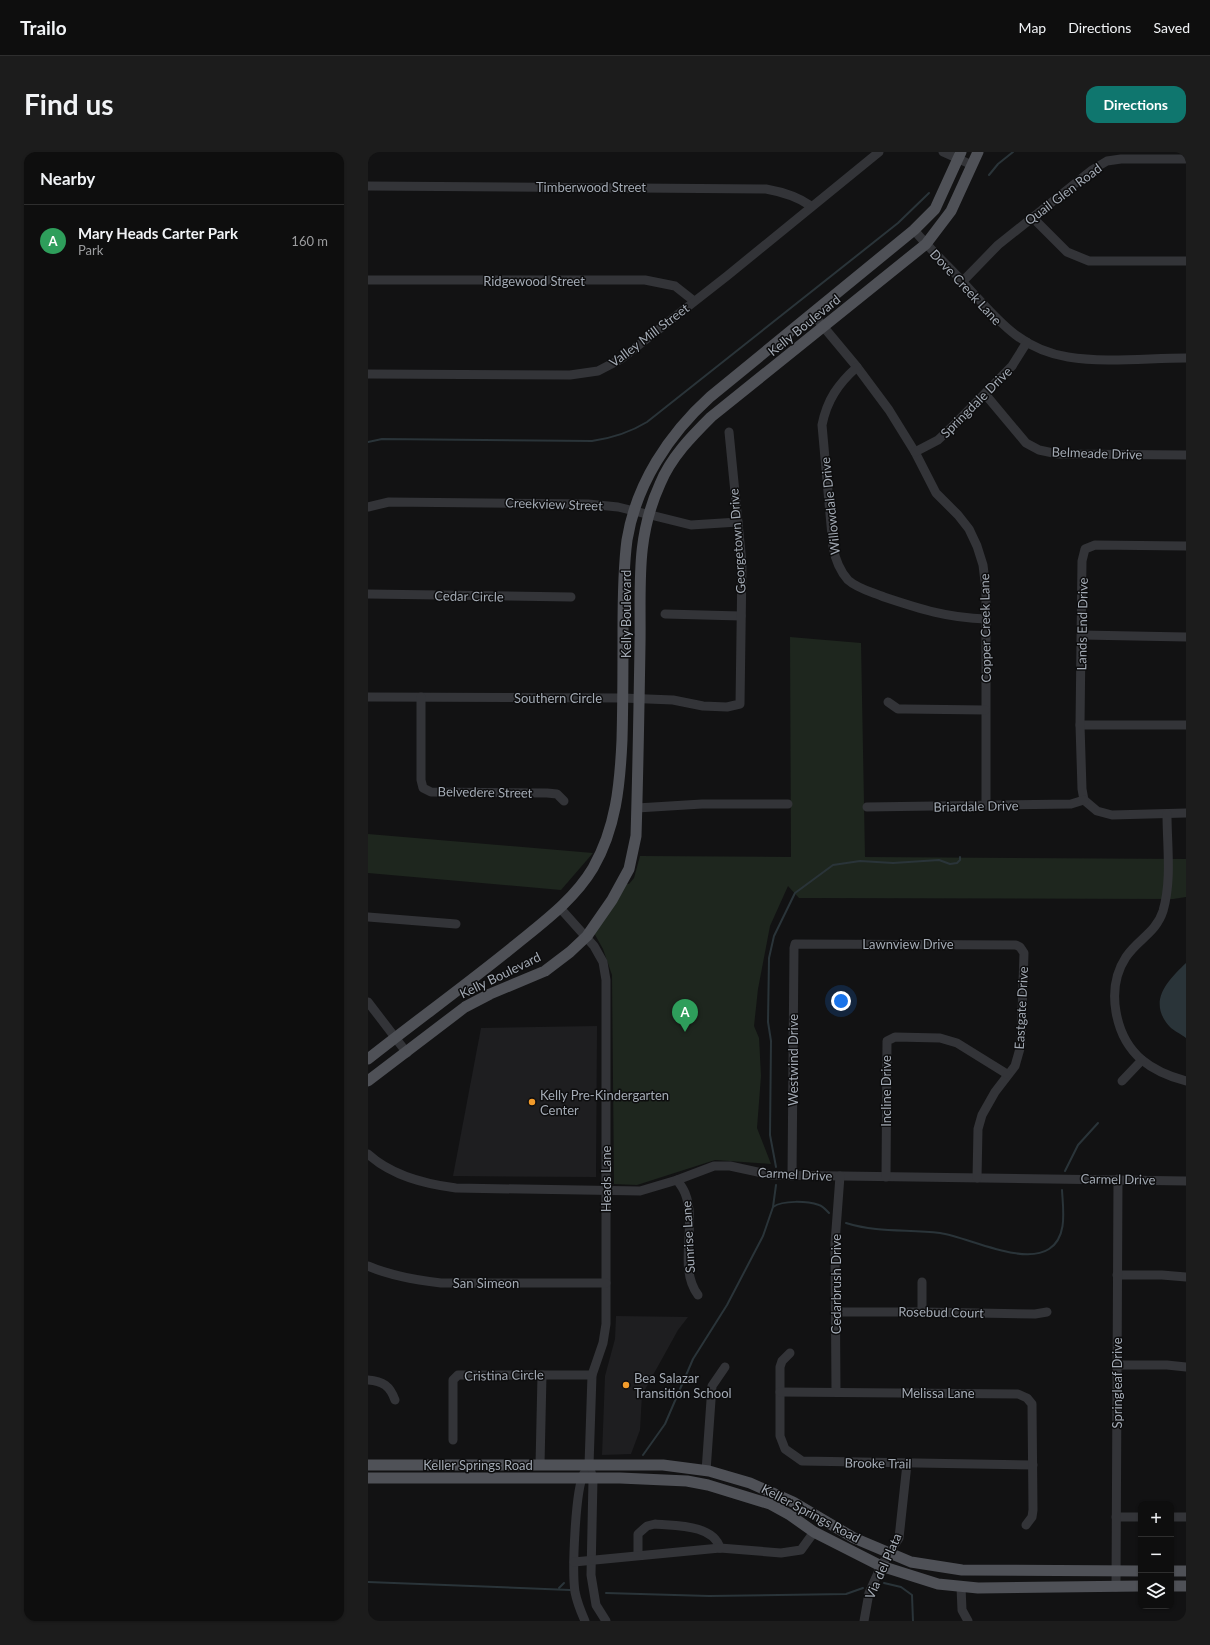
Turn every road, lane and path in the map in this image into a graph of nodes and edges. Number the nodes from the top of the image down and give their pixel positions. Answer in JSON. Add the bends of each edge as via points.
{"nodes":[{"id":1,"x":879,"y":152,"type":"edge"},
{"id":2,"x":943,"y":152,"type":"edge"},
{"id":3,"x":978,"y":152,"type":"edge"},
{"id":4,"x":960,"y":156,"type":"edge"},
{"id":5,"x":1186,"y":159,"type":"edge"},
{"id":6,"x":972,"y":165,"type":"junction"},
{"id":7,"x":368,"y":186,"type":"edge"},
{"id":8,"x":811,"y":206,"type":"junction"},
{"id":9,"x":1032,"y":217,"type":"junction"},
{"id":10,"x":914,"y":230,"type":"junction"},
{"id":11,"x":926,"y":244,"type":"junction"},
{"id":12,"x":1186,"y":261,"type":"edge"},
{"id":13,"x":368,"y":280,"type":"edge"},
{"id":14,"x":963,"y":281,"type":"junction"},
{"id":15,"x":694,"y":301,"type":"junction"},
{"id":16,"x":812,"y":313,"type":"junction"},
{"id":17,"x":824,"y":327,"type":"junction"},
{"id":18,"x":1027,"y":342,"type":"junction"},
{"id":19,"x":1186,"y":358,"type":"edge"},
{"id":20,"x":858,"y":367,"type":"junction"},
{"id":21,"x":368,"y":374,"type":"edge"},
{"id":22,"x":985,"y":394,"type":"junction"},
{"id":23,"x":728,"y":432,"type":"dead end"},
{"id":24,"x":915,"y":452,"type":"junction"},
{"id":25,"x":1186,"y":454,"type":"edge"},
{"id":26,"x":368,"y":507,"type":"edge"},
{"id":27,"x":635,"y":511,"type":"junction"},
{"id":28,"x":649,"y":515,"type":"junction"},
{"id":29,"x":738,"y":522,"type":"junction"},
{"id":30,"x":1186,"y":546,"type":"edge"},
{"id":31,"x":368,"y":594,"type":"edge"},
{"id":32,"x":571,"y":597,"type":"dead end"},
{"id":33,"x":665,"y":614,"type":"dead end"},
{"id":34,"x":741,"y":616,"type":"junction"},
{"id":35,"x":986,"y":619,"type":"junction"},
{"id":36,"x":1082,"y":635,"type":"junction"},
{"id":37,"x":1186,"y":637,"type":"edge"},
{"id":38,"x":368,"y":697,"type":"edge"},
{"id":39,"x":421,"y":697,"type":"junction"},
{"id":40,"x":623,"y":698,"type":"junction"},
{"id":41,"x":639,"y":698,"type":"junction"},
{"id":42,"x":740,"y":698,"type":"joint"},
{"id":43,"x":888,"y":702,"type":"dead end"},
{"id":44,"x":985,"y":710,"type":"junction"},
{"id":45,"x":1080,"y":725,"type":"junction"},
{"id":46,"x":1186,"y":725,"type":"edge"},
{"id":47,"x":1084,"y":800,"type":"junction"},
{"id":48,"x":564,"y":801,"type":"dead end"},
{"id":49,"x":788,"y":804,"type":"dead end"},
{"id":50,"x":986,"y":805,"type":"junction"},
{"id":51,"x":867,"y":807,"type":"dead end"},
{"id":52,"x":637,"y":808,"type":"junction"},
{"id":53,"x":1186,"y":813,"type":"edge"},
{"id":54,"x":1167,"y":814,"type":"junction"},
{"id":55,"x":560,"y":908,"type":"junction"},
{"id":56,"x":368,"y":917,"type":"edge"},
{"id":57,"x":456,"y":924,"type":"dead end"},
{"id":58,"x":586,"y":936,"type":"junction"},
{"id":59,"x":795,"y":944,"type":"joint"},
{"id":60,"x":1020,"y":947,"type":"joint"},
{"id":61,"x":368,"y":1002,"type":"edge"},
{"id":62,"x":395,"y":1038,"type":"junction"},
{"id":63,"x":407,"y":1053,"type":"junction"},
{"id":64,"x":368,"y":1059,"type":"edge"},
{"id":65,"x":1142,"y":1060,"type":"junction"},
{"id":66,"x":1008,"y":1074,"type":"junction"},
{"id":67,"x":1122,"y":1081,"type":"dead end"},
{"id":68,"x":1186,"y":1081,"type":"edge"},
{"id":69,"x":368,"y":1082,"type":"edge"},
{"id":70,"x":368,"y":1154,"type":"edge"},
{"id":71,"x":792,"y":1176,"type":"junction"},
{"id":72,"x":840,"y":1176,"type":"junction"},
{"id":73,"x":886,"y":1177,"type":"junction"},
{"id":74,"x":977,"y":1178,"type":"junction"},
{"id":75,"x":1118,"y":1179,"type":"junction"},
{"id":76,"x":677,"y":1180,"type":"junction"},
{"id":77,"x":1186,"y":1181,"type":"edge"},
{"id":78,"x":606,"y":1190,"type":"junction"},
{"id":79,"x":368,"y":1266,"type":"edge"},
{"id":80,"x":1117,"y":1275,"type":"junction"},
{"id":81,"x":1186,"y":1278,"type":"edge"},
{"id":82,"x":922,"y":1282,"type":"dead end"},
{"id":83,"x":606,"y":1283,"type":"junction"},
{"id":84,"x":698,"y":1295,"type":"dead end"},
{"id":85,"x":836,"y":1312,"type":"junction"},
{"id":86,"x":922,"y":1312,"type":"junction"},
{"id":87,"x":1047,"y":1312,"type":"dead end"},
{"id":88,"x":790,"y":1354,"type":"dead end"},
{"id":89,"x":1117,"y":1365,"type":"junction"},
{"id":90,"x":725,"y":1367,"type":"dead end"},
{"id":91,"x":1186,"y":1368,"type":"edge"},
{"id":92,"x":542,"y":1375,"type":"junction"},
{"id":93,"x":592,"y":1376,"type":"junction"},
{"id":94,"x":368,"y":1380,"type":"edge"},
{"id":95,"x":836,"y":1391,"type":"junction"},
{"id":96,"x":780,"y":1392,"type":"junction"},
{"id":97,"x":395,"y":1400,"type":"dead end"},
{"id":98,"x":453,"y":1440,"type":"dead end"},
{"id":99,"x":907,"y":1464,"type":"junction"},
{"id":100,"x":368,"y":1465,"type":"edge"},
{"id":101,"x":435,"y":1465,"type":"junction"},
{"id":102,"x":540,"y":1465,"type":"junction"},
{"id":103,"x":589,"y":1465,"type":"junction"},
{"id":104,"x":1033,"y":1465,"type":"junction"},
{"id":105,"x":706,"y":1470,"type":"junction"},
{"id":106,"x":368,"y":1478,"type":"edge"},
{"id":107,"x":434,"y":1478,"type":"junction"},
{"id":108,"x":581,"y":1479,"type":"junction"},
{"id":109,"x":593,"y":1479,"type":"junction"},
{"id":110,"x":1116,"y":1517,"type":"junction"},
{"id":111,"x":1138,"y":1517,"type":"edge"},
{"id":112,"x":1174,"y":1517,"type":"edge"},
{"id":113,"x":1186,"y":1517,"type":"edge"},
{"id":114,"x":1026,"y":1525,"type":"dead end"},
{"id":115,"x":814,"y":1532,"type":"junction"},
{"id":116,"x":720,"y":1548,"type":"junction"},
{"id":117,"x":890,"y":1554,"type":"junction"},
{"id":118,"x":638,"y":1555,"type":"junction"},
{"id":119,"x":574,"y":1562,"type":"junction"},
{"id":120,"x":592,"y":1562,"type":"junction"},
{"id":121,"x":881,"y":1566,"type":"junction"},
{"id":122,"x":1115,"y":1571,"type":"junction"},
{"id":123,"x":1138,"y":1571,"type":"edge"},
{"id":124,"x":1174,"y":1571,"type":"edge"},
{"id":125,"x":1186,"y":1571,"type":"edge"},
{"id":126,"x":1116,"y":1586,"type":"junction"},
{"id":127,"x":1138,"y":1586,"type":"edge"},
{"id":128,"x":1174,"y":1586,"type":"edge"},
{"id":129,"x":1186,"y":1586,"type":"edge"},
{"id":130,"x":961,"y":1587,"type":"junction"},
{"id":131,"x":585,"y":1621,"type":"edge"},
{"id":132,"x":606,"y":1621,"type":"edge"},
{"id":133,"x":864,"y":1621,"type":"edge"},
{"id":134,"x":968,"y":1621,"type":"edge"}],
"edges":[{"from":1,"to":8,"type":"street","name":"Valley Mill Street"},
{"from":2,"to":4,"type":"street"},
{"from":3,"to":6,"type":"main road","name":"Kelly Boulevard"},
{"from":4,"to":6,"type":"street"},
{"from":4,"to":10,"type":"main road","name":"Kelly Boulevard","via":[[935,209]]},
{"from":5,"to":9,"type":"street","name":"Quail Glen Road","via":[[1107,161]]},
{"from":6,"to":11,"type":"main road","name":"Kelly Boulevard","via":[[950,211]]},
{"from":7,"to":8,"type":"street","name":"Timberwood Street","via":[[766,189],[800,198]]},
{"from":8,"to":15,"type":"street","name":"Valley Mill Street"},
{"from":9,"to":12,"type":"street","via":[[1067,252],[1089,261]]},
{"from":9,"to":14,"type":"street","name":"Quail Glen Road","via":[[986,255]]},
{"from":10,"to":11,"type":"street","name":"Dove Creek Lane"},
{"from":10,"to":16,"type":"main road","name":"Kelly Boulevard"},
{"from":11,"to":14,"type":"street","name":"Dove Creek Lane"},
{"from":11,"to":17,"type":"main road","name":"Kelly Boulevard"},
{"from":13,"to":15,"type":"street","name":"Ridgewood Street","via":[[645,280],[675,286]]},
{"from":14,"to":18,"type":"street","name":"Dove Creek Lane","via":[[997,321]]},
{"from":15,"to":21,"type":"street","name":"Valley Mill Street","via":[[622,359],[598,371],[570,376]]},
{"from":16,"to":17,"type":"street","name":"Copper Creek Lane"},
{"from":16,"to":27,"type":"main road","name":"Kelly Boulevard","via":[[690,415],[662,451]]},
{"from":17,"to":20,"type":"street","name":"Copper Creek Lane"},
{"from":17,"to":28,"type":"main road","name":"Kelly Boulevard","via":[[697,431],[682,448],[661,482]]},
{"from":18,"to":19,"type":"street","name":"Dove Creek Lane","via":[[1066,357]]},
{"from":18,"to":22,"type":"street","name":"Springdale Drive","via":[[1012,366]]},
{"from":20,"to":24,"type":"street","name":"Copper Creek Lane"},
{"from":20,"to":35,"type":"street","name":"Willowdale Drive","via":[[840,383],[825,410],[822,425],[833,547],[837,562],[849,580],[865,590],[930,612],[951,617]]},
{"from":22,"to":24,"type":"street","name":"Springdale Drive","via":[[938,440]]},
{"from":22,"to":25,"type":"street","name":"Belmeade Drive","via":[[1026,442],[1039,450],[1058,454]]},
{"from":23,"to":29,"type":"street","name":"Georgetown Drive"},
{"from":24,"to":35,"type":"street","name":"Copper Creek Lane","via":[[936,493],[958,515],[977,546],[985,576]]},
{"from":26,"to":27,"type":"street","name":"Creekview Street","via":[[389,502],[548,503],[604,505]]},
{"from":27,"to":28,"type":"street","name":"Creekview Street"},
{"from":27,"to":40,"type":"main road","name":"Kelly Boulevard","via":[[625,564]]},
{"from":28,"to":29,"type":"street","name":"Creekview Street","via":[[691,525]]},
{"from":28,"to":41,"type":"main road","name":"Kelly Boulevard","via":[[640,565]]},
{"from":29,"to":34,"type":"street","name":"Georgetown Drive","via":[[742,562]]},
{"from":30,"to":36,"type":"street","name":"Lands End Drive","via":[[1095,545],[1085,550],[1082,561]]},
{"from":31,"to":32,"type":"street","name":"Cedar Circle"},
{"from":33,"to":34,"type":"street"},
{"from":34,"to":42,"type":"street","name":"Georgetown Drive"},
{"from":35,"to":44,"type":"street","name":"Copper Creek Lane"},
{"from":36,"to":37,"type":"street"},
{"from":36,"to":45,"type":"street","name":"Lands End Drive"},
{"from":38,"to":39,"type":"street","name":"Southern Circle"},
{"from":39,"to":40,"type":"street","name":"Southern Circle"},
{"from":39,"to":48,"type":"street","name":"Belvedere Street","via":[[423,788],[431,792],[547,793],[557,794]]},
{"from":40,"to":41,"type":"street","name":"Southern Circle"},
{"from":40,"to":55,"type":"main road","name":"Kelly Boulevard","via":[[619,788],[610,831],[592,869]]},
{"from":41,"to":42,"type":"street","name":"Southern Circle","via":[[727,707],[740,704]]},
{"from":41,"to":52,"type":"main road","name":"Kelly Boulevard"},
{"from":43,"to":44,"type":"street","via":[[898,709]]},
{"from":44,"to":50,"type":"street","name":"Copper Creek Lane"},
{"from":45,"to":46,"type":"street"},
{"from":45,"to":47,"type":"street","name":"Lands End Drive"},
{"from":47,"to":50,"type":"street","name":"Briardale Drive","via":[[1071,804]]},
{"from":47,"to":54,"type":"street","via":[[1096,811],[1112,815]]},
{"from":49,"to":52,"type":"street","via":[[702,804]]},
{"from":50,"to":51,"type":"street","name":"Briardale Drive"},
{"from":52,"to":58,"type":"main road","name":"Kelly Boulevard","via":[[636,836],[629,868],[612,900]]},
{"from":53,"to":54,"type":"street"},
{"from":54,"to":65,"type":"street","via":[[1168,886],[1163,911],[1156,928],[1137,943],[1125,958],[1115,994],[1120,1030]]},
{"from":55,"to":58,"type":"street","name":"Heads Lane"},
{"from":55,"to":62,"type":"main road","name":"Kelly Boulevard","via":[[500,958]]},
{"from":56,"to":57,"type":"street"},
{"from":58,"to":63,"type":"main road","name":"Kelly Boulevard","via":[[570,952],[544,971],[465,1007]]},
{"from":58,"to":78,"type":"street","name":"Heads Lane","via":[[603,962],[606,980]]},
{"from":59,"to":60,"type":"street","name":"Lawnview Drive"},
{"from":59,"to":71,"type":"street","name":"Westwind Drive"},
{"from":60,"to":66,"type":"street","name":"Eastgate Drive","via":[[1024,953],[1021,1045],[1014,1066]]},
{"from":61,"to":62,"type":"street"},
{"from":62,"to":63,"type":"street"},
{"from":62,"to":64,"type":"main road","name":"Kelly Boulevard"},
{"from":63,"to":69,"type":"main road","name":"Kelly Boulevard"},
{"from":65,"to":67,"type":"street"},
{"from":65,"to":68,"type":"street"},
{"from":66,"to":73,"type":"street","name":"Incline Drive","via":[[957,1043],[940,1038],[895,1037],[887,1041]]},
{"from":66,"to":74,"type":"street","name":"Eastgate Drive","via":[[987,1104],[980,1122]]},
{"from":70,"to":78,"type":"street","name":"Carmel Drive","via":[[394,1172],[433,1185],[456,1188]]},
{"from":71,"to":72,"type":"street","name":"Carmel Drive"},
{"from":71,"to":76,"type":"street","name":"Carmel Drive","via":[[772,1175],[730,1166],[714,1166]]},
{"from":72,"to":73,"type":"street","name":"Carmel Drive"},
{"from":72,"to":85,"type":"street","name":"Cedarbrush Drive","via":[[835,1242]]},
{"from":73,"to":74,"type":"street","name":"Carmel Drive"},
{"from":74,"to":75,"type":"street","name":"Carmel Drive"},
{"from":75,"to":77,"type":"street","name":"Carmel Drive"},
{"from":75,"to":80,"type":"street","name":"Springleaf Drive"},
{"from":76,"to":78,"type":"street","name":"Carmel Drive","via":[[640,1190]]},
{"from":76,"to":84,"type":"street","name":"Sunrise Lane","via":[[685,1193],[687,1205],[689,1277]]},
{"from":78,"to":83,"type":"street","name":"Heads Lane"},
{"from":79,"to":83,"type":"street","name":"San Simeon","via":[[410,1279],[441,1283]]},
{"from":80,"to":81,"type":"street"},
{"from":80,"to":89,"type":"street","name":"Springleaf Drive"},
{"from":82,"to":86,"type":"street"},
{"from":83,"to":93,"type":"street","name":"Heads Lane","via":[[606,1324],[603,1343]]},
{"from":85,"to":86,"type":"street","name":"Rosebud Court"},
{"from":85,"to":95,"type":"street","name":"Cedarbrush Drive"},
{"from":86,"to":87,"type":"street","name":"Rosebud Court"},
{"from":88,"to":96,"type":"street","name":"Brooke Trail","via":[[782,1361]]},
{"from":89,"to":91,"type":"street","via":[[1167,1365]]},
{"from":89,"to":110,"type":"street","name":"Springleaf Drive"},
{"from":90,"to":105,"type":"street","via":[[712,1386]]},
{"from":92,"to":93,"type":"street","name":"Cristina Circle"},
{"from":92,"to":98,"type":"street","name":"Cristina Circle","via":[[458,1376],[453,1380]]},
{"from":92,"to":102,"type":"street"},
{"from":93,"to":103,"type":"street","name":"Heads Lane"},
{"from":94,"to":97,"type":"street","via":[[384,1383],[391,1389]]},
{"from":95,"to":96,"type":"street","name":"Melissa Lane"},
{"from":95,"to":104,"type":"street","name":"Melissa Lane","via":[[1022,1395],[1032,1404]]},
{"from":96,"to":99,"type":"street","name":"Brooke Trail","via":[[779,1432],[785,1449],[792,1456],[811,1462]]},
{"from":99,"to":104,"type":"street","name":"Brooke Trail"},
{"from":99,"to":117,"type":"street","name":"Via del Plata","via":[[898,1538]]},
{"from":100,"to":101,"type":"main road","name":"Keller Springs Road"},
{"from":101,"to":102,"type":"main road","name":"Keller Springs Road"},
{"from":101,"to":107,"type":"main road"},
{"from":102,"to":103,"type":"main road","name":"Keller Springs Road"},
{"from":103,"to":105,"type":"main road","name":"Keller Springs Road","via":[[664,1465]]},
{"from":103,"to":108,"type":"street"},
{"from":103,"to":109,"type":"street"},
{"from":104,"to":114,"type":"street","name":"Melissa Lane","via":[[1033,1510]]},
{"from":105,"to":117,"type":"main road","name":"Keller Springs Road","via":[[750,1483],[793,1502],[854,1538]]},
{"from":106,"to":107,"type":"main road","name":"Keller Springs Road"},
{"from":107,"to":108,"type":"main road","name":"Keller Springs Road"},
{"from":108,"to":109,"type":"main road","name":"Keller Springs Road"},
{"from":108,"to":119,"type":"street"},
{"from":109,"to":115,"type":"main road","name":"Keller Springs Road","via":[[687,1481],[708,1484],[770,1504]]},
{"from":109,"to":120,"type":"street"},
{"from":110,"to":111,"type":"street"},
{"from":110,"to":122,"type":"street","name":"Springleaf Drive"},
{"from":112,"to":113,"type":"street"},
{"from":115,"to":116,"type":"street","via":[[801,1550],[781,1553]]},
{"from":115,"to":121,"type":"main road","name":"Keller Springs Road"},
{"from":116,"to":118,"type":"street"},
{"from":116,"to":118,"type":"street","via":[[712,1534],[654,1524],[647,1526],[638,1534]]},
{"from":117,"to":121,"type":"street","name":"Via del Plata"},
{"from":117,"to":122,"type":"main road","name":"Keller Springs Road","via":[[911,1562],[962,1570]]},
{"from":118,"to":120,"type":"street"},
{"from":119,"to":120,"type":"street"},
{"from":119,"to":131,"type":"street","via":[[575,1592]]},
{"from":120,"to":132,"type":"street","via":[[591,1575],[596,1605]]},
{"from":121,"to":130,"type":"main road","name":"Keller Springs Road","via":[[921,1580]]},
{"from":121,"to":133,"type":"street","name":"Via del Plata","via":[[869,1593]]},
{"from":122,"to":123,"type":"main road","name":"Keller Springs Road"},
{"from":122,"to":126,"type":"street","name":"Springleaf Drive"},
{"from":124,"to":125,"type":"main road"},
{"from":126,"to":127,"type":"main road","name":"Keller Springs Road"},
{"from":126,"to":130,"type":"main road","name":"Keller Springs Road"},
{"from":128,"to":129,"type":"main road"},
{"from":130,"to":134,"type":"street","via":[[962,1610]]}]}
